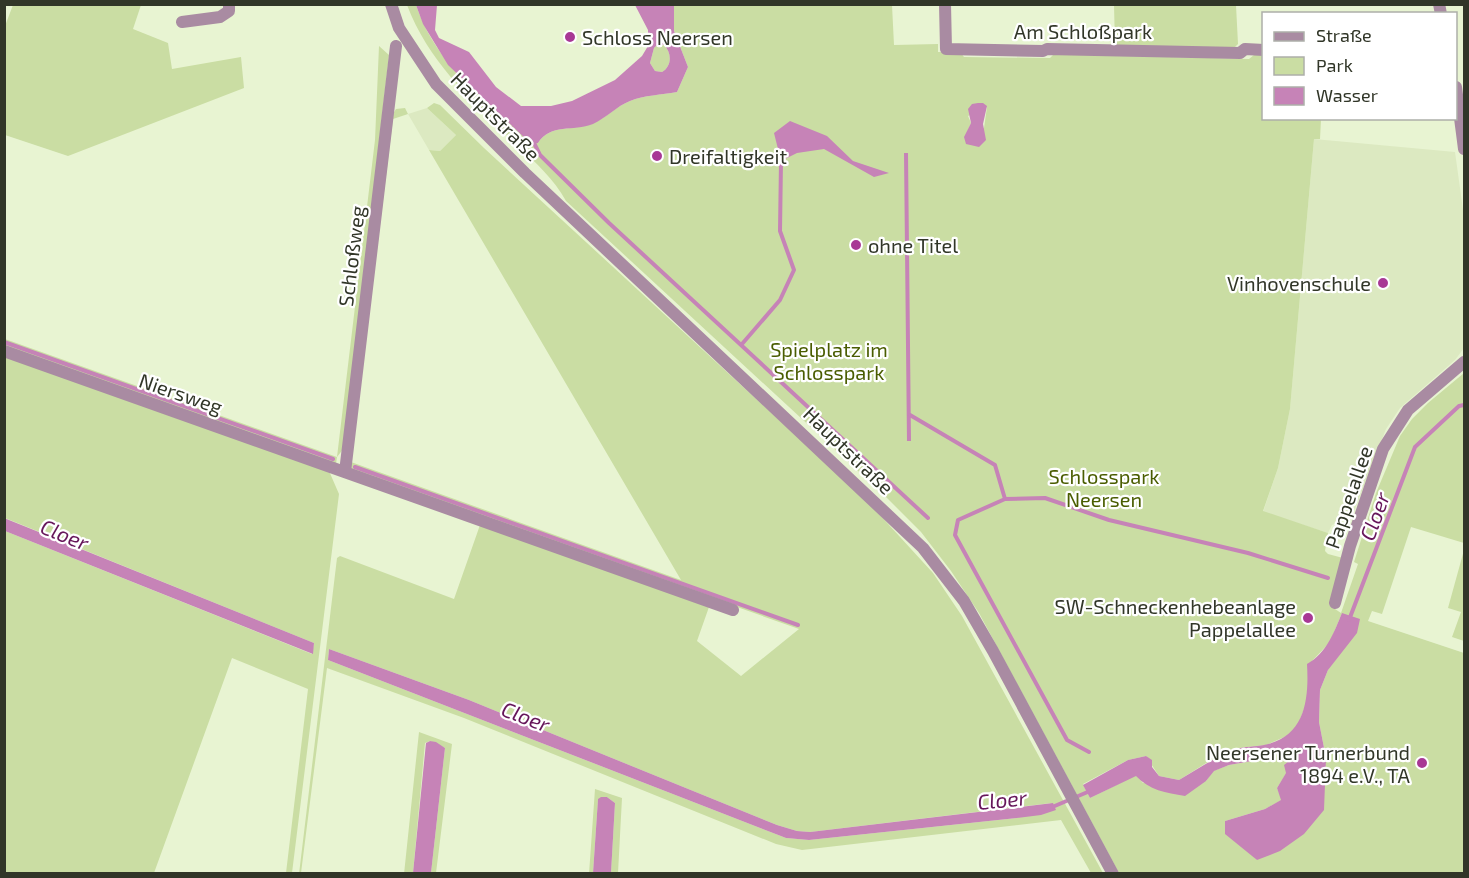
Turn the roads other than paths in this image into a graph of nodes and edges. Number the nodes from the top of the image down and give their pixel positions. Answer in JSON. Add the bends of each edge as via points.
{"nodes":[{"id":1,"x":229,"y":4,"type":"edge"},
{"id":2,"x":391,"y":4,"type":"edge"},
{"id":3,"x":945,"y":4,"type":"edge"},
{"id":4,"x":182,"y":22,"type":"dead end"},
{"id":5,"x":396,"y":46,"type":"dead end"},
{"id":6,"x":1262,"y":50,"type":"edge"},
{"id":7,"x":1457,"y":94,"type":"edge"},
{"id":8,"x":1462,"y":110,"type":"edge"},
{"id":9,"x":1464,"y":149,"type":"edge"},
{"id":10,"x":4,"y":351,"type":"edge"},
{"id":11,"x":1464,"y":362,"type":"edge"},
{"id":12,"x":345,"y":472,"type":"junction"},
{"id":13,"x":1335,"y":603,"type":"dead end"},
{"id":14,"x":733,"y":610,"type":"dead end"},
{"id":15,"x":1113,"y":873,"type":"edge"}],
"edges":[{"from":1,"to":4,"type":"street","via":[[229,10],[220,18]]},
{"from":2,"to":15,"type":"street","name":"Hauptstraße","via":[[399,28],[436,84],[525,173],[923,548],[964,601]]},
{"from":3,"to":6,"type":"street","name":"Am Schloßpark","via":[[946,49],[1240,53],[1245,49]]},
{"from":5,"to":12,"type":"street","name":"Schloßweg"},
{"from":7,"to":8,"type":"street"},
{"from":8,"to":9,"type":"street"},
{"from":10,"to":12,"type":"street","name":"Niersweg"},
{"from":11,"to":13,"type":"street","name":"Pappelallee","via":[[1408,410],[1383,449]]},
{"from":12,"to":14,"type":"street","name":"Niersweg"}]}
